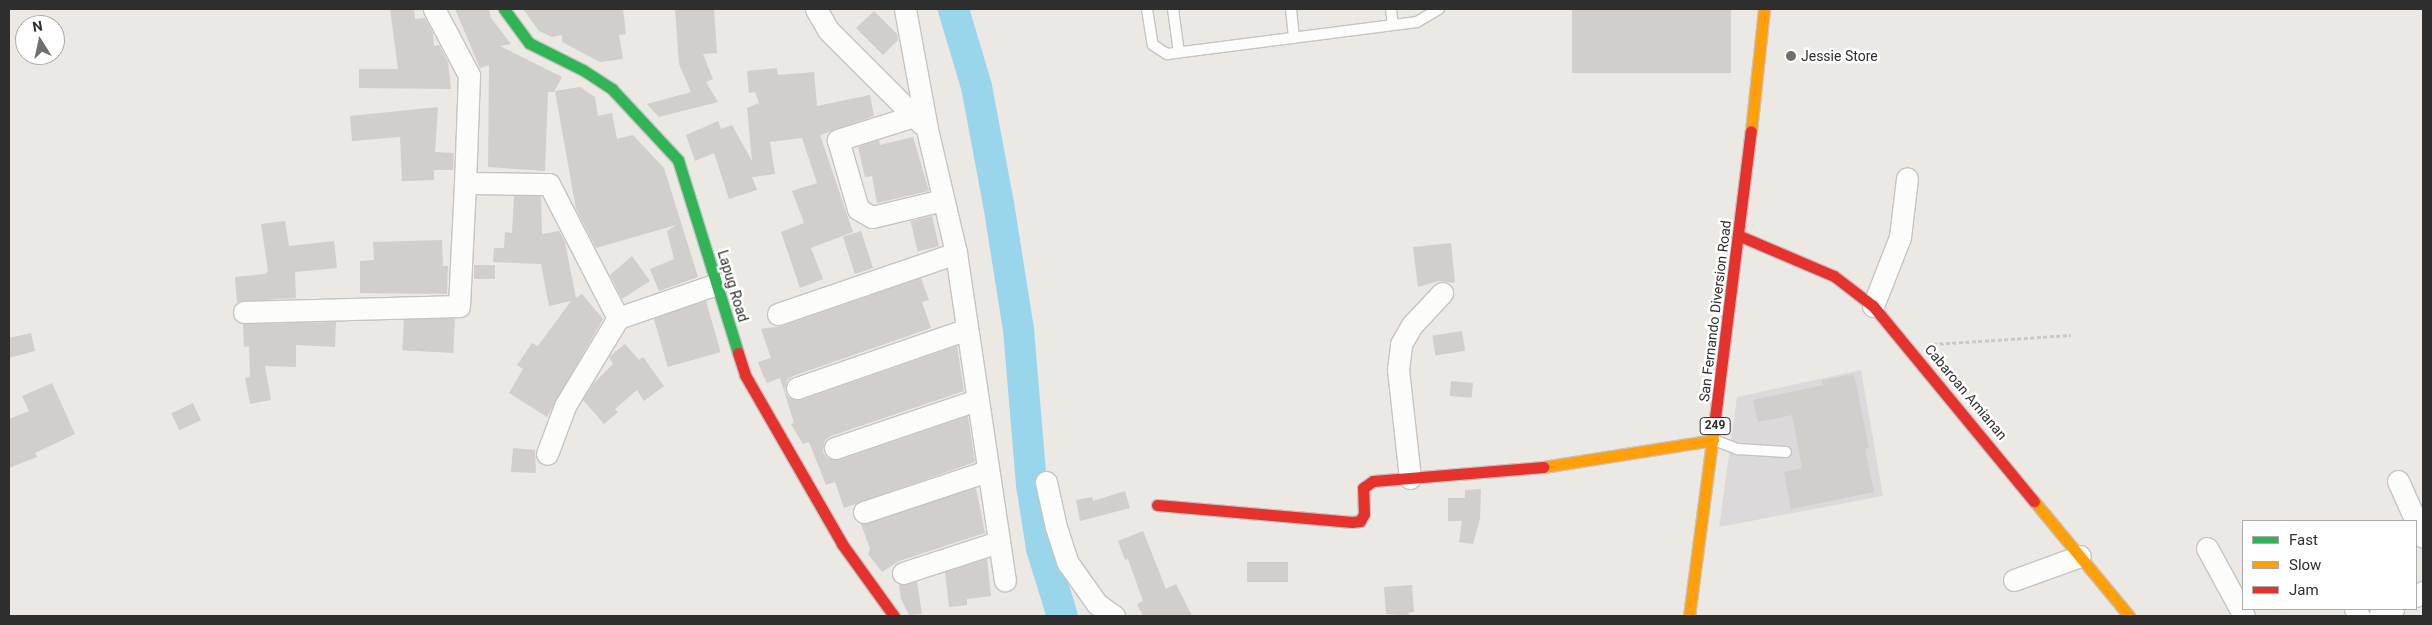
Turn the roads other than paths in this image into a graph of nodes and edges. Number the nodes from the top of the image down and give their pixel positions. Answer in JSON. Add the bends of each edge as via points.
{"nodes":[{"id":1,"x":434,"y":9,"type":"edge"},
{"id":2,"x":504,"y":9,"type":"edge"},
{"id":3,"x":816,"y":9,"type":"edge"},
{"id":4,"x":905,"y":9,"type":"edge"},
{"id":5,"x":1147,"y":9,"type":"edge"},
{"id":6,"x":1173,"y":9,"type":"edge"},
{"id":7,"x":1291,"y":9,"type":"edge"},
{"id":8,"x":1391,"y":9,"type":"edge"},
{"id":9,"x":1439,"y":9,"type":"edge"},
{"id":10,"x":1764,"y":9,"type":"edge"},
{"id":11,"x":1393,"y":25,"type":"junction"},
{"id":12,"x":1294,"y":38,"type":"junction"},
{"id":13,"x":1179,"y":53,"type":"junction"},
{"id":14,"x":920,"y":123,"type":"junction"},
{"id":15,"x":1907,"y":178,"type":"dead end"},
{"id":16,"x":465,"y":183,"type":"junction"},
{"id":17,"x":943,"y":200,"type":"junction"},
{"id":18,"x":1740,"y":236,"type":"junction"},
{"id":19,"x":956,"y":253,"type":"junction"},
{"id":20,"x":717,"y":284,"type":"junction"},
{"id":21,"x":1442,"y":293,"type":"dead end"},
{"id":22,"x":1873,"y":306,"type":"junction"},
{"id":23,"x":244,"y":312,"type":"dead end"},
{"id":24,"x":778,"y":314,"type":"dead end"},
{"id":25,"x":618,"y":318,"type":"junction"},
{"id":26,"x":967,"y":329,"type":"junction"},
{"id":27,"x":797,"y":388,"type":"dead end"},
{"id":28,"x":977,"y":400,"type":"junction"},
{"id":29,"x":1713,"y":440,"type":"junction"},
{"id":30,"x":835,"y":448,"type":"dead end"},
{"id":31,"x":1786,"y":452,"type":"dead end"},
{"id":32,"x":547,"y":454,"type":"dead end"},
{"id":33,"x":987,"y":471,"type":"junction"},
{"id":34,"x":1410,"y":478,"type":"junction"},
{"id":35,"x":2398,"y":480,"type":"dead end"},
{"id":36,"x":1046,"y":482,"type":"dead end"},
{"id":37,"x":1157,"y":505,"type":"dead end"},
{"id":38,"x":864,"y":512,"type":"dead end"},
{"id":39,"x":2416,"y":520,"type":"edge"},
{"id":40,"x":2417,"y":523,"type":"edge"},
{"id":41,"x":2423,"y":537,"type":"edge"},
{"id":42,"x":998,"y":542,"type":"junction"},
{"id":43,"x":2207,"y":548,"type":"dead end"},
{"id":44,"x":2080,"y":556,"type":"junction"},
{"id":45,"x":904,"y":573,"type":"dead end"},
{"id":46,"x":1005,"y":580,"type":"dead end"},
{"id":47,"x":2014,"y":580,"type":"dead end"},
{"id":48,"x":2391,"y":610,"type":"edge"},
{"id":49,"x":894,"y":616,"type":"edge"},
{"id":50,"x":1114,"y":616,"type":"edge"},
{"id":51,"x":1689,"y":616,"type":"edge"},
{"id":52,"x":2129,"y":616,"type":"edge"},
{"id":53,"x":2244,"y":616,"type":"edge"},
{"id":54,"x":2379,"y":616,"type":"edge"}],
"edges":[{"from":1,"to":16,"type":"street","via":[[469,75]]},
{"from":2,"to":20,"type":"main road","name":"Lapug Road","via":[[529,43],[584,70],[612,89],[678,160]]},
{"from":3,"to":14,"type":"street","via":[[828,30]]},
{"from":4,"to":14,"type":"street"},
{"from":5,"to":13,"type":"lane","via":[[1153,45],[1167,54]]},
{"from":6,"to":13,"type":"lane"},
{"from":7,"to":12,"type":"lane"},
{"from":8,"to":11,"type":"lane"},
{"from":9,"to":11,"type":"lane","via":[[1417,22]]},
{"from":10,"to":18,"type":"main road","name":"San Fernando Diversion Road","number":"249"},
{"from":11,"to":12,"type":"lane"},
{"from":12,"to":13,"type":"lane"},
{"from":14,"to":17,"type":"street"},
{"from":14,"to":17,"type":"street","via":[[838,140],[858,209],[872,217]]},
{"from":15,"to":22,"type":"street","via":[[1900,237]]},
{"from":16,"to":23,"type":"street","via":[[459,306]]},
{"from":16,"to":25,"type":"street","via":[[549,184]]},
{"from":17,"to":19,"type":"street"},
{"from":18,"to":22,"type":"main road","name":"Cabaroan Amianan","via":[[1834,276]]},
{"from":18,"to":29,"type":"main road","name":"San Fernando Diversion Road","number":"249"},
{"from":19,"to":24,"type":"street"},
{"from":19,"to":26,"type":"street"},
{"from":20,"to":25,"type":"street"},
{"from":20,"to":49,"type":"main road","name":"Lapug Road","via":[[745,375],[842,544]]},
{"from":21,"to":34,"type":"street","via":[[1412,325],[1401,344],[1398,370]]},
{"from":22,"to":44,"type":"main road","name":"Cabaroan Amianan"},
{"from":25,"to":32,"type":"street","via":[[565,406]]},
{"from":26,"to":27,"type":"street"},
{"from":26,"to":28,"type":"street"},
{"from":28,"to":30,"type":"street"},
{"from":28,"to":33,"type":"street"},
{"from":29,"to":31,"type":"lane","via":[[1738,449]]},
{"from":29,"to":34,"type":"main road","via":[[1521,471]]},
{"from":29,"to":51,"type":"main road","name":"San Fernando Diversion Road","number":"249"},
{"from":33,"to":38,"type":"street"},
{"from":33,"to":42,"type":"street"},
{"from":34,"to":37,"type":"main road","via":[[1366,484],[1363,488],[1364,514],[1360,521],[1352,522]]},
{"from":35,"to":39,"type":"street"},
{"from":36,"to":50,"type":"street","via":[[1068,563],[1097,604]]},
{"from":40,"to":41,"type":"street"},
{"from":42,"to":45,"type":"street"},
{"from":42,"to":46,"type":"street"},
{"from":43,"to":53,"type":"street"},
{"from":44,"to":47,"type":"street"},
{"from":44,"to":52,"type":"main road","name":"Cabaroan Amianan"},
{"from":48,"to":54,"type":"street"}]}
